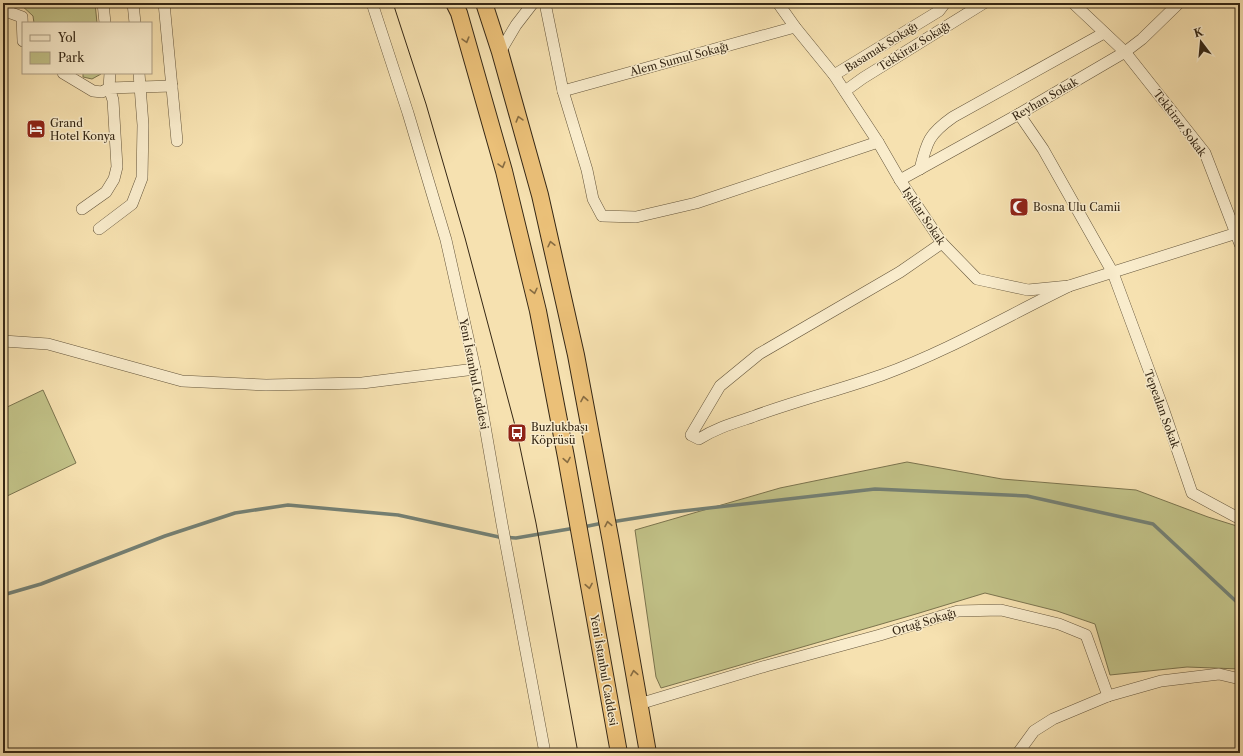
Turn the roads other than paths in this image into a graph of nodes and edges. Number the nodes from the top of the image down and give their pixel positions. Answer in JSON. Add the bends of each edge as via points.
{"nodes":[{"id":1,"x":103,"y":3,"type":"edge"},
{"id":2,"x":133,"y":3,"type":"edge"},
{"id":3,"x":164,"y":3,"type":"edge"},
{"id":4,"x":372,"y":3,"type":"edge"},
{"id":5,"x":454,"y":3,"type":"edge"},
{"id":6,"x":484,"y":3,"type":"edge"},
{"id":7,"x":533,"y":3,"type":"edge"},
{"id":8,"x":545,"y":3,"type":"edge"},
{"id":9,"x":778,"y":3,"type":"edge"},
{"id":10,"x":945,"y":3,"type":"edge"},
{"id":11,"x":984,"y":3,"type":"edge"},
{"id":12,"x":1073,"y":3,"type":"edge"},
{"id":13,"x":1179,"y":3,"type":"edge"},
{"id":14,"x":3,"y":4,"type":"edge"},
{"id":15,"x":22,"y":22,"type":"edge"},
{"id":16,"x":105,"y":22,"type":"edge"},
{"id":17,"x":135,"y":22,"type":"edge"},
{"id":18,"x":795,"y":27,"type":"junction"},
{"id":19,"x":1104,"y":33,"type":"junction"},
{"id":20,"x":500,"y":52,"type":"junction"},
{"id":21,"x":1125,"y":52,"type":"junction"},
{"id":22,"x":65,"y":74,"type":"edge"},
{"id":23,"x":110,"y":74,"type":"edge"},
{"id":24,"x":139,"y":74,"type":"edge"},
{"id":25,"x":834,"y":75,"type":"junction"},
{"id":26,"x":172,"y":86,"type":"junction"},
{"id":27,"x":140,"y":87,"type":"junction"},
{"id":28,"x":109,"y":88,"type":"junction"},
{"id":29,"x":563,"y":91,"type":"junction"},
{"id":30,"x":845,"y":91,"type":"junction"},
{"id":31,"x":1019,"y":114,"type":"junction"},
{"id":32,"x":177,"y":141,"type":"dead end"},
{"id":33,"x":878,"y":142,"type":"junction"},
{"id":34,"x":920,"y":169,"type":"junction"},
{"id":35,"x":900,"y":180,"type":"junction"},
{"id":36,"x":82,"y":209,"type":"dead end"},
{"id":37,"x":98,"y":229,"type":"dead end"},
{"id":38,"x":1239,"y":237,"type":"edge"},
{"id":39,"x":942,"y":243,"type":"junction"},
{"id":40,"x":1113,"y":273,"type":"junction"},
{"id":41,"x":1069,"y":286,"type":"junction"},
{"id":42,"x":3,"y":341,"type":"edge"},
{"id":43,"x":475,"y":369,"type":"junction"},
{"id":44,"x":1240,"y":519,"type":"edge"},
{"id":45,"x":1240,"y":679,"type":"edge"},
{"id":46,"x":1108,"y":696,"type":"junction"},
{"id":47,"x":639,"y":704,"type":"junction"},
{"id":48,"x":545,"y":753,"type":"edge"},
{"id":49,"x":619,"y":753,"type":"edge"},
{"id":50,"x":648,"y":753,"type":"edge"},
{"id":51,"x":1018,"y":753,"type":"edge"}],
"edges":[{"from":1,"to":16,"type":"street"},
{"from":2,"to":17,"type":"street"},
{"from":3,"to":26,"type":"street"},
{"from":4,"to":43,"type":"street","name":"Yeni İstanbul Caddesi","via":[[446,240]]},
{"from":5,"to":49,"type":"highway","name":"Yeni İstanbul Caddesi","one_way":true,"via":[[470,50],[517,219],[548,359]]},
{"from":6,"to":20,"type":"highway"},
{"from":7,"to":20,"type":"street"},
{"from":8,"to":29,"type":"street"},
{"from":9,"to":18,"type":"street","name":"Işıklar Sokak"},
{"from":10,"to":25,"type":"street","name":"Basamak Sokağı","via":[[939,11]]},
{"from":11,"to":30,"type":"street","name":"Tekkiraz Sokağı"},
{"from":12,"to":19,"type":"street"},
{"from":13,"to":21,"type":"street","name":"Reyhan Sokak"},
{"from":14,"to":15,"type":"street","via":[[11,13],[22,17]]},
{"from":18,"to":25,"type":"street","name":"Işıklar Sokak"},
{"from":18,"to":29,"type":"street","name":"Alem Sumul Sokağı"},
{"from":19,"to":21,"type":"street"},
{"from":19,"to":34,"type":"street","via":[[938,128],[926,145]]},
{"from":47,"to":20,"type":"highway","one_way":true,"via":[[576,355],[540,195]]},
{"from":21,"to":31,"type":"street","name":"Reyhan Sokak"},
{"from":21,"to":38,"type":"street","name":"Tekkiraz Sokak","via":[[1205,153]]},
{"from":22,"to":28,"type":"street","via":[[93,91],[102,92]]},
{"from":23,"to":28,"type":"street"},
{"from":24,"to":27,"type":"street"},
{"from":25,"to":30,"type":"street","name":"Işıklar Sokak"},
{"from":26,"to":27,"type":"street"},
{"from":26,"to":32,"type":"street"},
{"from":27,"to":28,"type":"street"},
{"from":27,"to":37,"type":"street","via":[[143,125],[142,178],[132,204]]},
{"from":28,"to":36,"type":"street","via":[[113,100],[117,167],[114,179],[106,192]]},
{"from":29,"to":33,"type":"street","via":[[587,170],[593,200],[602,216],[636,217],[696,203]]},
{"from":30,"to":33,"type":"street","name":"Işıklar Sokak"},
{"from":31,"to":34,"type":"street","name":"Reyhan Sokak"},
{"from":31,"to":40,"type":"street","name":"Tepealan Sokak","via":[[1043,149]]},
{"from":33,"to":35,"type":"street","name":"Işıklar Sokak"},
{"from":34,"to":35,"type":"street","name":"Reyhan Sokak"},
{"from":35,"to":39,"type":"street","name":"Işıklar Sokak"},
{"from":38,"to":40,"type":"street","name":"Işıklar Sokak"},
{"from":39,"to":41,"type":"street","name":"Işıklar Sokak","via":[[976,279],[1028,290]]},
{"from":39,"to":41,"type":"street","via":[[900,272],[759,354],[720,386],[691,435],[699,439],[758,415],[908,365]]},
{"from":40,"to":41,"type":"street","name":"Işıklar Sokak"},
{"from":40,"to":44,"type":"street","name":"Tepealan Sokak","via":[[1192,493]]},
{"from":42,"to":43,"type":"street","via":[[48,344],[182,381],[266,386],[362,383]]},
{"from":43,"to":48,"type":"street","name":"Yeni İstanbul Caddesi","via":[[505,545]]},
{"from":45,"to":46,"type":"street","via":[[1219,674],[1161,681]]},
{"from":46,"to":47,"type":"street","name":"Ortağ Sokağı","via":[[1086,635],[1059,624],[994,610],[958,611]]},
{"from":46,"to":51,"type":"street","via":[[1053,719],[1034,731]]},
{"from":47,"to":50,"type":"highway"}]}
